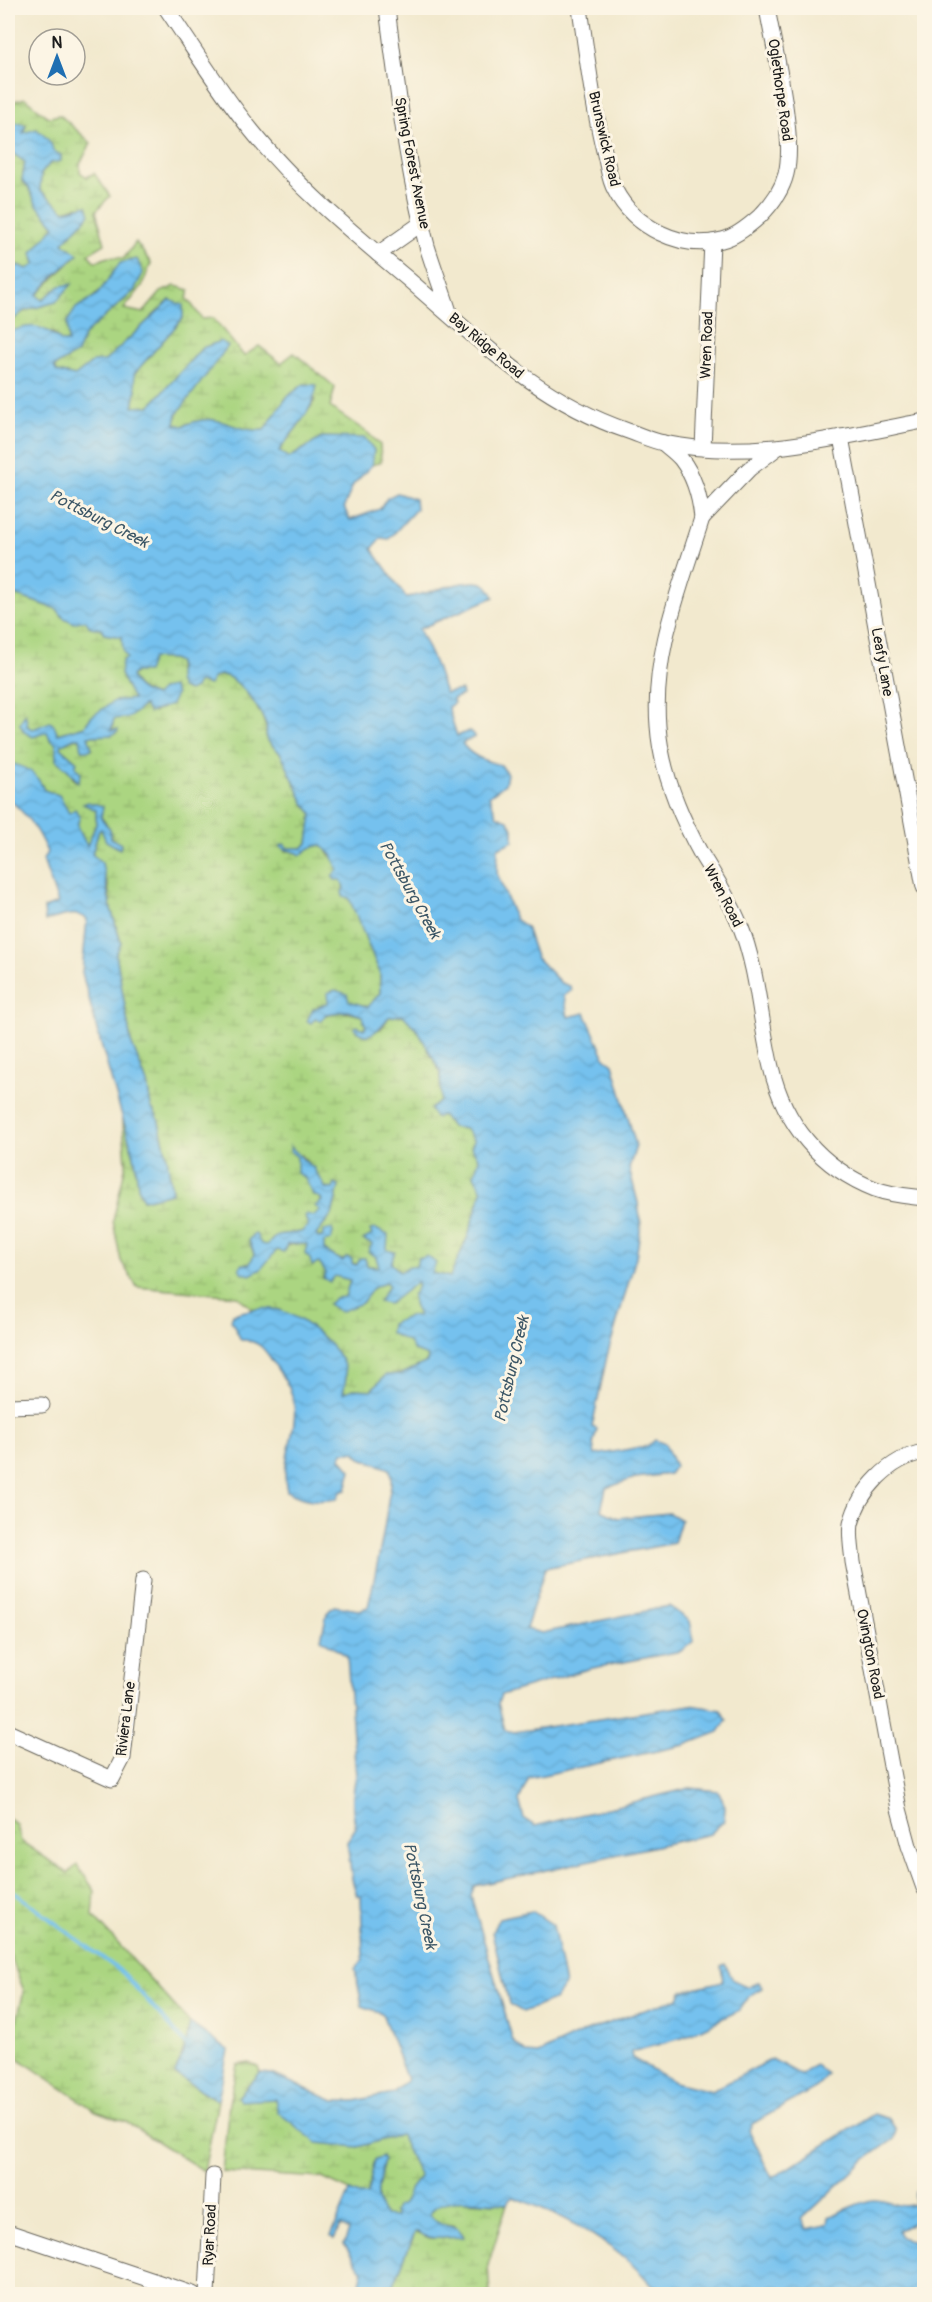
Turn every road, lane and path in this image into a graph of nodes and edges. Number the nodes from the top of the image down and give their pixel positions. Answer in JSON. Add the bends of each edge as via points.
{"nodes":[{"id":1,"x":166,"y":8,"type":"edge"},
{"id":2,"x":387,"y":8,"type":"edge"},
{"id":3,"x":580,"y":8,"type":"edge"},
{"id":4,"x":767,"y":8,"type":"edge"},
{"id":5,"x":422,"y":223,"type":"junction"},
{"id":6,"x":712,"y":242,"type":"junction"},
{"id":7,"x":378,"y":254,"type":"junction"},
{"id":8,"x":451,"y":316,"type":"junction"},
{"id":9,"x":924,"y":421,"type":"edge"},
{"id":10,"x":841,"y":437,"type":"junction"},
{"id":11,"x":663,"y":443,"type":"junction"},
{"id":12,"x":703,"y":448,"type":"junction"},
{"id":13,"x":777,"y":448,"type":"junction"},
{"id":14,"x":702,"y":518,"type":"junction"},
{"id":15,"x":924,"y":887,"type":"edge"},
{"id":16,"x":924,"y":1198,"type":"edge"},
{"id":17,"x":42,"y":1405,"type":"dead end"},
{"id":18,"x":8,"y":1406,"type":"edge"},
{"id":19,"x":924,"y":1452,"type":"edge"},
{"id":20,"x":142,"y":1580,"type":"dead end"},
{"id":21,"x":8,"y":1732,"type":"edge"},
{"id":22,"x":924,"y":1888,"type":"edge"},
{"id":23,"x":213,"y":2176,"type":"dead end"},
{"id":24,"x":8,"y":2232,"type":"edge"},
{"id":25,"x":193,"y":2295,"type":"edge"},
{"id":26,"x":207,"y":2295,"type":"edge"}],
"edges":[{"from":1,"to":7,"type":"street","name":"Bay Ridge Road","via":[[253,133],[286,170]]},
{"from":2,"to":5,"type":"street","name":"Spring Forest Avenue"},
{"from":3,"to":6,"type":"street","name":"Brunswick Road","via":[[597,123],[614,189],[628,210],[649,227],[671,238]]},
{"from":4,"to":6,"type":"street","name":"Oglethorpe Road","via":[[786,120],[786,173],[768,208],[753,222],[724,240]]},
{"from":5,"to":7,"type":"street"},
{"from":5,"to":8,"type":"street","name":"Spring Forest Avenue"},
{"from":6,"to":12,"type":"street","name":"Wren Road"},
{"from":7,"to":8,"type":"street","name":"Bay Ridge Road"},
{"from":8,"to":11,"type":"street","name":"Bay Ridge Road","via":[[534,385],[572,408]]},
{"from":9,"to":10,"type":"street","name":"Bay Ridge Road"},
{"from":10,"to":13,"type":"street","name":"Bay Ridge Road"},
{"from":10,"to":15,"type":"street","name":"Leafy Lane"},
{"from":11,"to":12,"type":"street","name":"Bay Ridge Road"},
{"from":11,"to":14,"type":"street","name":"Wren Road","via":[[681,459],[692,480],[700,498]]},
{"from":12,"to":13,"type":"street","name":"Bay Ridge Road"},
{"from":13,"to":14,"type":"street","name":"Wren Road","via":[[749,469]]},
{"from":14,"to":16,"type":"street","name":"Wren Road","via":[[662,651],[657,694],[660,749],[674,798],[740,925],[771,1070],[796,1128],[814,1151],[838,1171],[876,1189]]},
{"from":17,"to":18,"type":"street"},
{"from":19,"to":22,"type":"street","name":"Ovington Road","via":[[891,1466],[872,1483],[851,1526],[853,1562],[899,1809]]},
{"from":20,"to":21,"type":"street","name":"Riviera Lane","via":[[123,1758],[112,1779]]},
{"from":23,"to":26,"type":"street","name":"Ryar Road"},
{"from":24,"to":25,"type":"street"}]}
